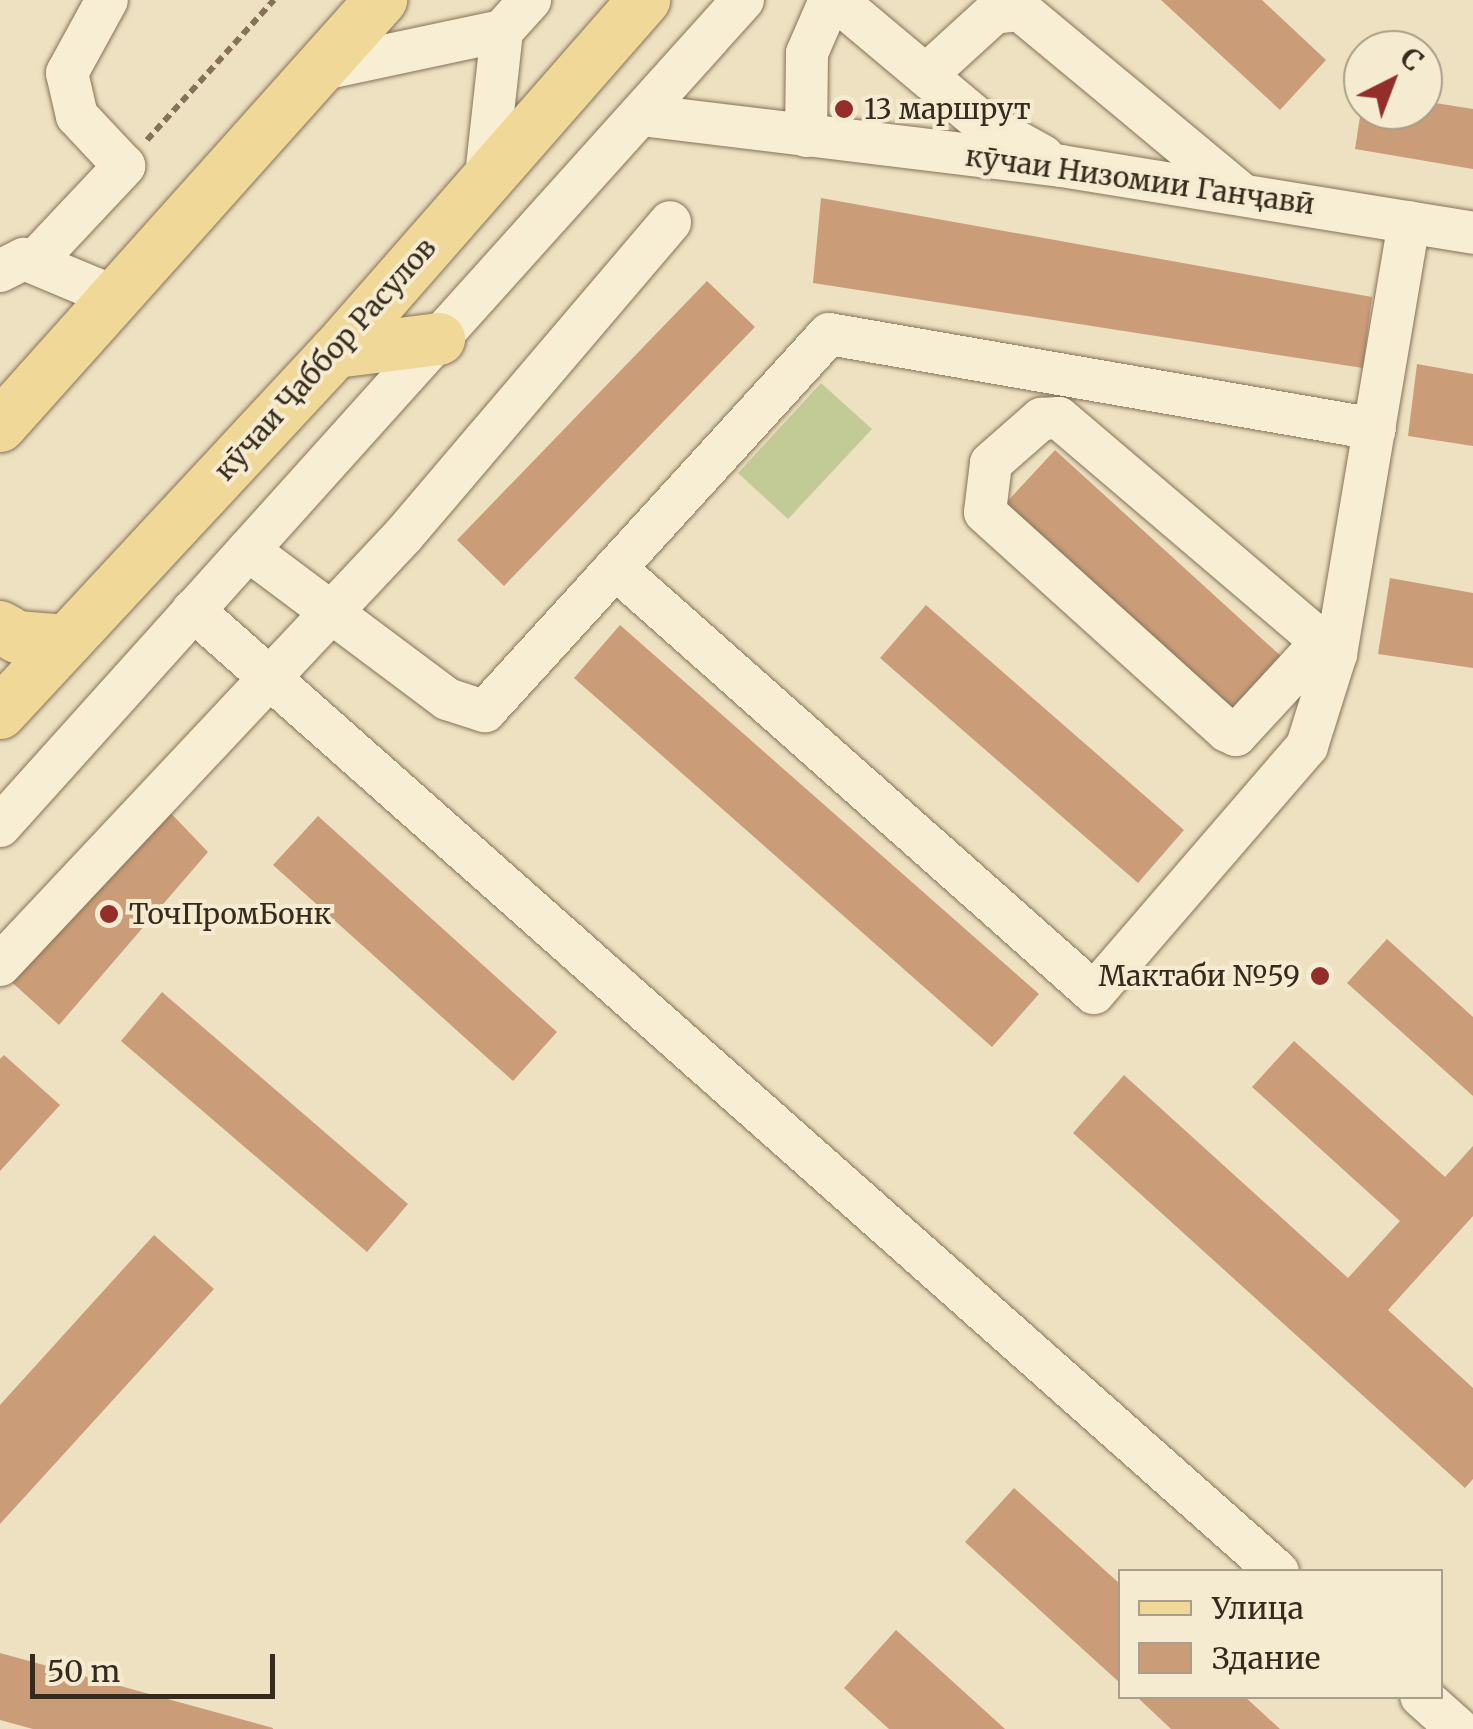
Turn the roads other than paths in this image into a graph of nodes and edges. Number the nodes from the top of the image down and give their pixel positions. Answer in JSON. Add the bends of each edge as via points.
{"nodes":[{"id":1,"x":107,"y":0,"type":"edge"},
{"id":2,"x":381,"y":0,"type":"edge"},
{"id":3,"x":644,"y":0,"type":"edge"},
{"id":4,"x":743,"y":0,"type":"edge"},
{"id":5,"x":853,"y":6,"type":"edge"},
{"id":6,"x":516,"y":16,"type":"edge"},
{"id":7,"x":318,"y":70,"type":"junction"},
{"id":8,"x":926,"y":74,"type":"junction"},
{"id":9,"x":642,"y":116,"type":"junction"},
{"id":10,"x":806,"y":136,"type":"junction"},
{"id":11,"x":1061,"y":166,"type":"junction"},
{"id":12,"x":486,"y":176,"type":"junction"},
{"id":13,"x":1240,"y":193,"type":"junction"},
{"id":14,"x":670,"y":222,"type":"dead end"},
{"id":15,"x":1409,"y":222,"type":"junction"},
{"id":16,"x":1473,"y":233,"type":"edge"},
{"id":17,"x":14,"y":260,"type":"edge"},
{"id":18,"x":115,"y":297,"type":"junction"},
{"id":19,"x":439,"y":339,"type":"junction"},
{"id":20,"x":336,"y":352,"type":"junction"},
{"id":21,"x":0,"y":426,"type":"edge"},
{"id":22,"x":1376,"y":429,"type":"junction"},
{"id":23,"x":248,"y":550,"type":"junction"},
{"id":24,"x":615,"y":568,"type":"junction"},
{"id":25,"x":193,"y":610,"type":"junction"},
{"id":26,"x":330,"y":613,"type":"junction"},
{"id":27,"x":0,"y":628,"type":"edge"},
{"id":28,"x":66,"y":641,"type":"junction"},
{"id":29,"x":1328,"y":649,"type":"junction"},
{"id":30,"x":267,"y":676,"type":"junction"},
{"id":31,"x":0,"y":713,"type":"edge"},
{"id":32,"x":0,"y":826,"type":"edge"},
{"id":33,"x":0,"y":965,"type":"edge"},
{"id":34,"x":1275,"y":1569,"type":"edge"},
{"id":35,"x":1424,"y":1699,"type":"edge"},
{"id":36,"x":1458,"y":1729,"type":"edge"}],
"edges":[{"from":1,"to":17,"type":"street","via":[[67,73],[77,116],[124,166]]},
{"from":2,"to":7,"type":"main road"},
{"from":3,"to":12,"type":"main road","name":"кӯчаи Ҷаббор Расулов"},
{"from":4,"to":9,"type":"street"},
{"from":5,"to":8,"type":"street"},
{"from":5,"to":10,"type":"street","via":[[806,53]]},
{"from":6,"to":7,"type":"street"},
{"from":6,"to":12,"type":"street"},
{"from":7,"to":18,"type":"main road"},
{"from":8,"to":11,"type":"street","via":[[980,121]]},
{"from":8,"to":13,"type":"street","via":[[994,13],[1020,10]]},
{"from":9,"to":10,"type":"street","name":"кӯчаи Низомии Ганҷавӣ"},
{"from":9,"to":19,"type":"street"},
{"from":10,"to":11,"type":"street","name":"кӯчаи Низомии Ганҷавӣ"},
{"from":11,"to":13,"type":"street","name":"кӯчаи Низомии Ганҷавӣ"},
{"from":12,"to":20,"type":"main road","name":"кӯчаи Ҷаббор Расулов"},
{"from":13,"to":15,"type":"street","name":"кӯчаи Низомии Ганҷавӣ"},
{"from":14,"to":26,"type":"street"},
{"from":15,"to":16,"type":"street","name":"кӯчаи Низомии Ганҷавӣ"},
{"from":15,"to":22,"type":"street"},
{"from":17,"to":18,"type":"street"},
{"from":18,"to":21,"type":"main road"},
{"from":19,"to":20,"type":"main road"},
{"from":19,"to":23,"type":"street"},
{"from":20,"to":28,"type":"main road","name":"кӯчаи Ҷаббор Расулов"},
{"from":22,"to":24,"type":"street","via":[[829,334]]},
{"from":22,"to":29,"type":"street"},
{"from":23,"to":25,"type":"street"},
{"from":23,"to":26,"type":"street"},
{"from":24,"to":26,"type":"street","via":[[485,711],[447,699]]},
{"from":24,"to":29,"type":"street","via":[[1094,993],[1307,746]]},
{"from":25,"to":30,"type":"street"},
{"from":25,"to":32,"type":"street"},
{"from":26,"to":30,"type":"street"},
{"from":27,"to":28,"type":"main road","via":[[17,637]]},
{"from":28,"to":31,"type":"main road","name":"кӯчаи Ҷаббор Расулов"},
{"from":29,"to":29,"type":"street","via":[[1060,418],[1041,419],[990,464],[985,512],[1228,732],[1236,735]]},
{"from":30,"to":33,"type":"street"},
{"from":30,"to":34,"type":"street"},
{"from":35,"to":36,"type":"street"}]}
